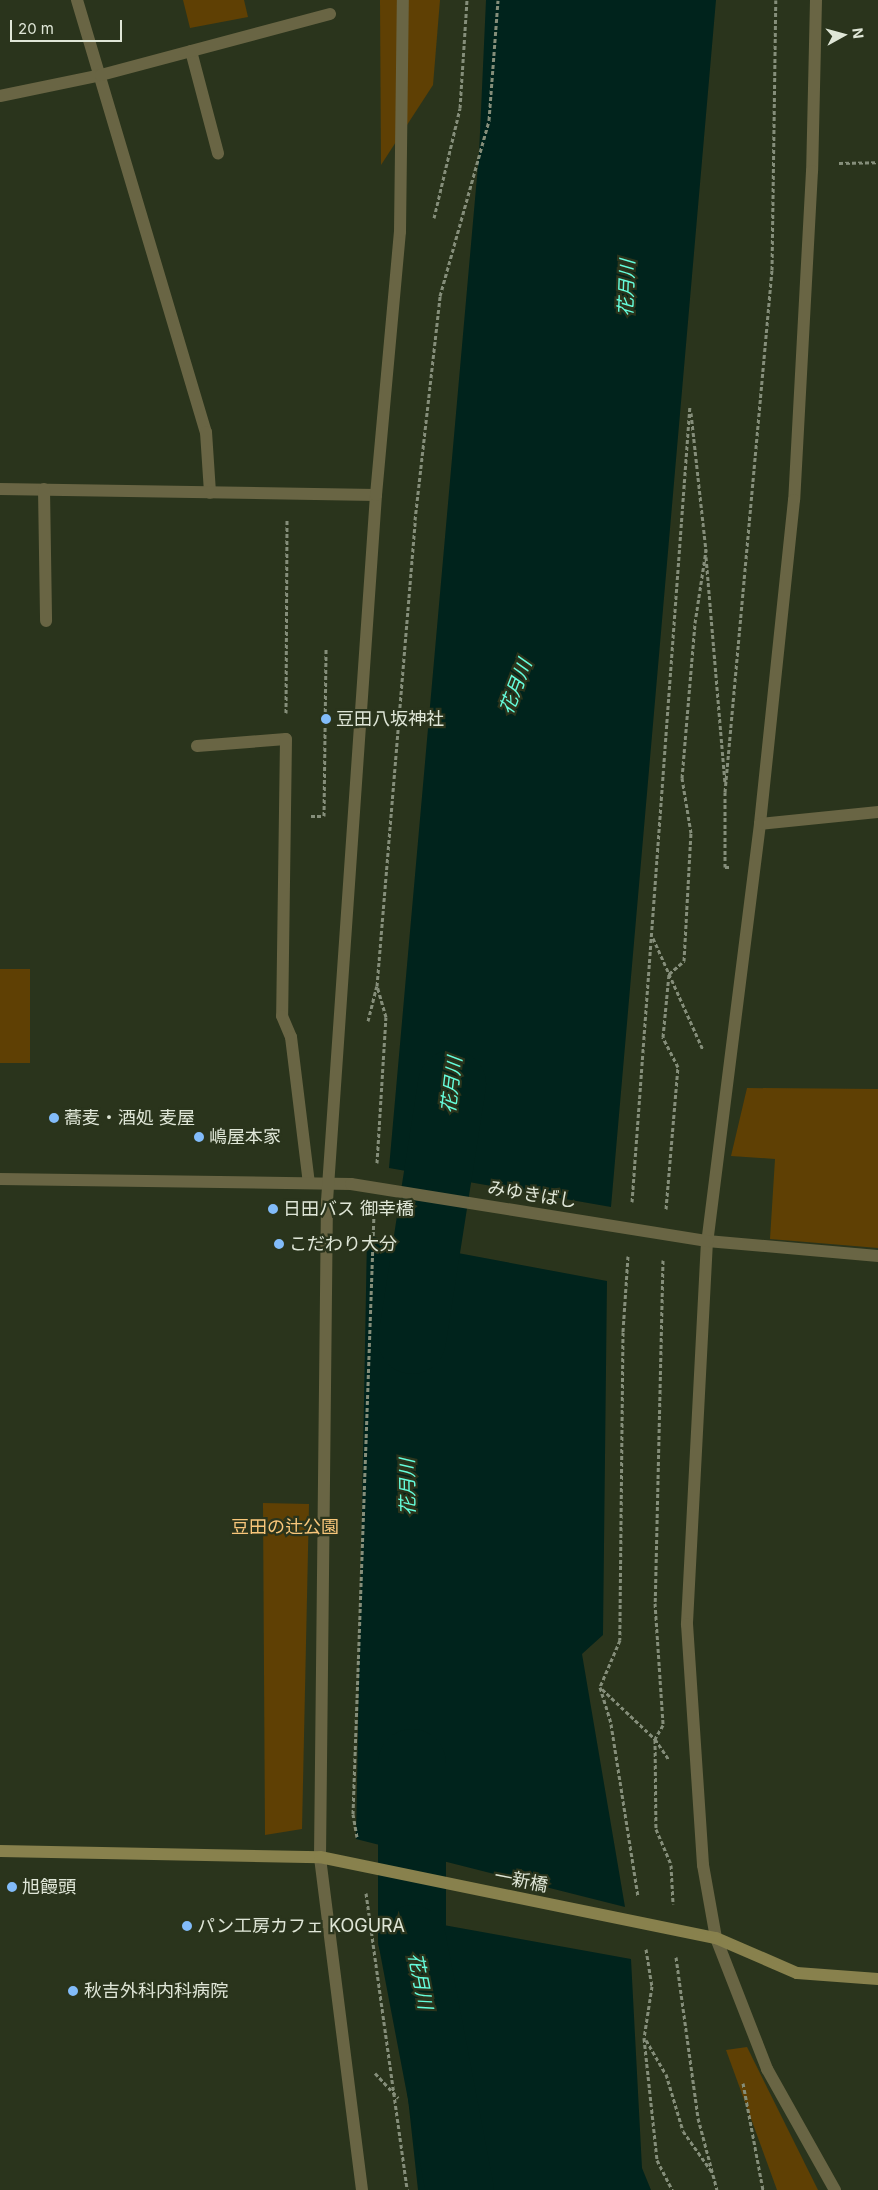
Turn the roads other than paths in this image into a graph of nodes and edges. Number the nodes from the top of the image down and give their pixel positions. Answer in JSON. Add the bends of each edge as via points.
{"nodes":[{"id":1,"x":77,"y":0,"type":"edge"},
{"id":2,"x":403,"y":0,"type":"edge"},
{"id":3,"x":816,"y":0,"type":"edge"},
{"id":4,"x":330,"y":14,"type":"dead end"},
{"id":5,"x":191,"y":51,"type":"junction"},
{"id":6,"x":101,"y":75,"type":"junction"},
{"id":7,"x":0,"y":96,"type":"edge"},
{"id":8,"x":218,"y":152,"type":"dead end"},
{"id":9,"x":0,"y":488,"type":"edge"},
{"id":10,"x":44,"y":489,"type":"junction"},
{"id":11,"x":210,"y":493,"type":"junction"},
{"id":12,"x":376,"y":495,"type":"junction"},
{"id":13,"x":46,"y":621,"type":"dead end"},
{"id":14,"x":197,"y":746,"type":"dead end"},
{"id":15,"x":878,"y":812,"type":"edge"},
{"id":16,"x":760,"y":824,"type":"junction"},
{"id":17,"x":0,"y":1180,"type":"edge"},
{"id":18,"x":309,"y":1183,"type":"junction"},
{"id":19,"x":328,"y":1183,"type":"junction"},
{"id":20,"x":707,"y":1241,"type":"junction"},
{"id":21,"x":878,"y":1256,"type":"edge"},
{"id":22,"x":0,"y":1852,"type":"edge"},
{"id":23,"x":320,"y":1857,"type":"junction"},
{"id":24,"x":716,"y":1938,"type":"junction"},
{"id":25,"x":878,"y":1979,"type":"edge"},
{"id":26,"x":362,"y":2190,"type":"edge"},
{"id":27,"x":834,"y":2190,"type":"edge"}],
"edges":[{"from":1,"to":6,"type":"street"},
{"from":2,"to":12,"type":"street","via":[[400,232]]},
{"from":3,"to":16,"type":"street","via":[[812,163],[794,500]]},
{"from":4,"to":5,"type":"street"},
{"from":5,"to":6,"type":"street"},
{"from":5,"to":8,"type":"street"},
{"from":6,"to":7,"type":"street"},
{"from":6,"to":11,"type":"street","via":[[206,432]]},
{"from":9,"to":10,"type":"street"},
{"from":10,"to":11,"type":"street"},
{"from":10,"to":13,"type":"street"},
{"from":11,"to":12,"type":"street"},
{"from":12,"to":19,"type":"street"},
{"from":14,"to":18,"type":"street","via":[[286,738],[282,1016],[291,1038]]},
{"from":15,"to":16,"type":"street"},
{"from":16,"to":20,"type":"street"},
{"from":17,"to":18,"type":"street","name":"みゆきばし"},
{"from":18,"to":19,"type":"street","name":"みゆきばし"},
{"from":19,"to":20,"type":"street","name":"みゆきばし","bridge":true},
{"from":19,"to":23,"type":"street"},
{"from":20,"to":21,"type":"street","name":"みゆきばし"},
{"from":20,"to":24,"type":"street","via":[[687,1624],[703,1865]]},
{"from":22,"to":23,"type":"street","name":"一新橋"},
{"from":23,"to":24,"type":"street","name":"一新橋","bridge":true},
{"from":23,"to":26,"type":"street"},
{"from":24,"to":25,"type":"street","name":"一新橋","via":[[797,1973]]},
{"from":24,"to":27,"type":"street","via":[[767,2069]]}]}
